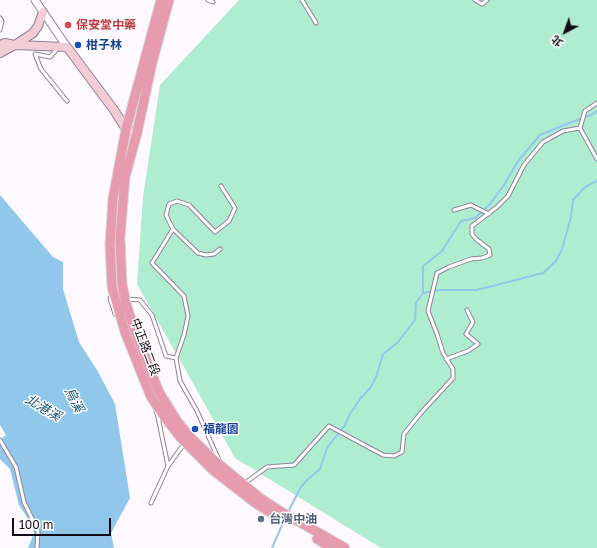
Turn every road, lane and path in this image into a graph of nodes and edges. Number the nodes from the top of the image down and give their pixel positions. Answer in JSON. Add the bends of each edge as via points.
{"nodes":[{"id":1,"x":35,"y":0,"type":"edge"},
{"id":2,"x":161,"y":0,"type":"edge"},
{"id":3,"x":168,"y":0,"type":"edge"},
{"id":4,"x":208,"y":0,"type":"edge"},
{"id":5,"x":302,"y":0,"type":"edge"},
{"id":6,"x":475,"y":0,"type":"edge"},
{"id":7,"x":487,"y":0,"type":"edge"},
{"id":8,"x":213,"y":2,"type":"dead end"},
{"id":9,"x":43,"y":12,"type":"junction"},
{"id":10,"x":0,"y":18,"type":"edge"},
{"id":11,"x":316,"y":22,"type":"dead end"},
{"id":12,"x":0,"y":30,"type":"edge"},
{"id":13,"x":0,"y":45,"type":"edge"},
{"id":14,"x":16,"y":45,"type":"junction"},
{"id":15,"x":63,"y":47,"type":"junction"},
{"id":16,"x":0,"y":53,"type":"edge"},
{"id":17,"x":67,"y":101,"type":"dead end"},
{"id":18,"x":597,"y":103,"type":"edge"},
{"id":19,"x":580,"y":128,"type":"junction"},
{"id":20,"x":126,"y":129,"type":"junction"},
{"id":21,"x":137,"y":133,"type":"junction"},
{"id":22,"x":597,"y":159,"type":"edge"},
{"id":23,"x":221,"y":186,"type":"dead end"},
{"id":24,"x":454,"y":210,"type":"dead end"},
{"id":25,"x":488,"y":213,"type":"junction"},
{"id":26,"x":173,"y":229,"type":"junction"},
{"id":27,"x":220,"y":249,"type":"dead end"},
{"id":28,"x":115,"y":299,"type":"junction"},
{"id":29,"x":125,"y":299,"type":"junction"},
{"id":30,"x":468,"y":310,"type":"dead end"},
{"id":31,"x":176,"y":358,"type":"junction"},
{"id":32,"x":446,"y":359,"type":"junction"},
{"id":33,"x":0,"y":440,"type":"edge"},
{"id":34,"x":185,"y":442,"type":"junction"},
{"id":35,"x":168,"y":466,"type":"junction"},
{"id":36,"x":222,"y":467,"type":"junction"},
{"id":37,"x":244,"y":484,"type":"junction"},
{"id":38,"x":151,"y":503,"type":"dead end"},
{"id":39,"x":285,"y":518,"type":"junction"},
{"id":40,"x":37,"y":548,"type":"edge"},
{"id":41,"x":332,"y":548,"type":"edge"},
{"id":42,"x":345,"y":548,"type":"edge"}],
"edges":[{"from":1,"to":9,"type":"street"},
{"from":2,"to":20,"type":"main road","name":"中正路二段"},
{"from":3,"to":21,"type":"main road","name":"中正路二段"},
{"from":4,"to":8,"type":"lane"},
{"from":5,"to":11,"type":"lane"},
{"from":6,"to":7,"type":"lane","via":[[482,4]]},
{"from":9,"to":14,"type":"main road","via":[[33,33]]},
{"from":9,"to":15,"type":"street"},
{"from":10,"to":12,"type":"lane"},
{"from":13,"to":14,"type":"main road"},
{"from":14,"to":15,"type":"main road"},
{"from":14,"to":16,"type":"main road"},
{"from":15,"to":17,"type":"lane","via":[[50,57],[35,54],[41,69]]},
{"from":15,"to":20,"type":"main road","via":[[114,110]]},
{"from":18,"to":19,"type":"lane","via":[[585,111]]},
{"from":19,"to":22,"type":"lane"},
{"from":19,"to":25,"type":"lane","via":[[563,131],[543,142],[524,165],[508,196]]},
{"from":20,"to":21,"type":"main road"},
{"from":20,"to":28,"type":"main road","name":"中正路二段","via":[[113,199],[110,244]]},
{"from":21,"to":29,"type":"main road","name":"中正路二段","via":[[125,177],[122,207],[120,238]]},
{"from":23,"to":26,"type":"lane","via":[[235,208],[229,220],[215,232],[190,205],[177,201],[169,204],[166,215]]},
{"from":24,"to":25,"type":"lane","via":[[471,205]]},
{"from":25,"to":32,"type":"lane","via":[[472,226],[472,234],[489,249],[490,255],[471,259],[437,273],[428,311]]},
{"from":26,"to":27,"type":"lane","via":[[198,253],[214,254]]},
{"from":26,"to":31,"type":"lane","via":[[152,263],[184,296],[188,316]]},
{"from":28,"to":34,"type":"main road","name":"中正路二段","via":[[125,332],[152,397]]},
{"from":28,"to":35,"type":"lane","via":[[110,298],[136,368],[158,417]]},
{"from":29,"to":31,"type":"lane","via":[[140,300],[152,315],[166,356]]},
{"from":29,"to":36,"type":"main road","name":"中正路二段","via":[[149,368],[168,408],[189,436]]},
{"from":30,"to":32,"type":"lane","via":[[473,322],[466,334],[478,344],[468,351]]},
{"from":31,"to":36,"type":"lane","via":[[180,381],[197,411]]},
{"from":32,"to":37,"type":"lane","via":[[452,369],[453,378],[404,434],[402,452],[394,456],[383,455],[329,426],[294,465],[267,467]]},
{"from":33,"to":40,"type":"lane","via":[[16,467],[24,502],[38,531]]},
{"from":34,"to":35,"type":"lane"},
{"from":34,"to":39,"type":"main road","name":"中正路二段","via":[[214,471],[254,502]]},
{"from":35,"to":38,"type":"lane"},
{"from":36,"to":37,"type":"main road","name":"中正路二段"},
{"from":37,"to":39,"type":"main road","name":"中正路二段"},
{"from":39,"to":41,"type":"main road","name":"中正路二段"},
{"from":39,"to":42,"type":"main road","name":"中正路二段"}]}
